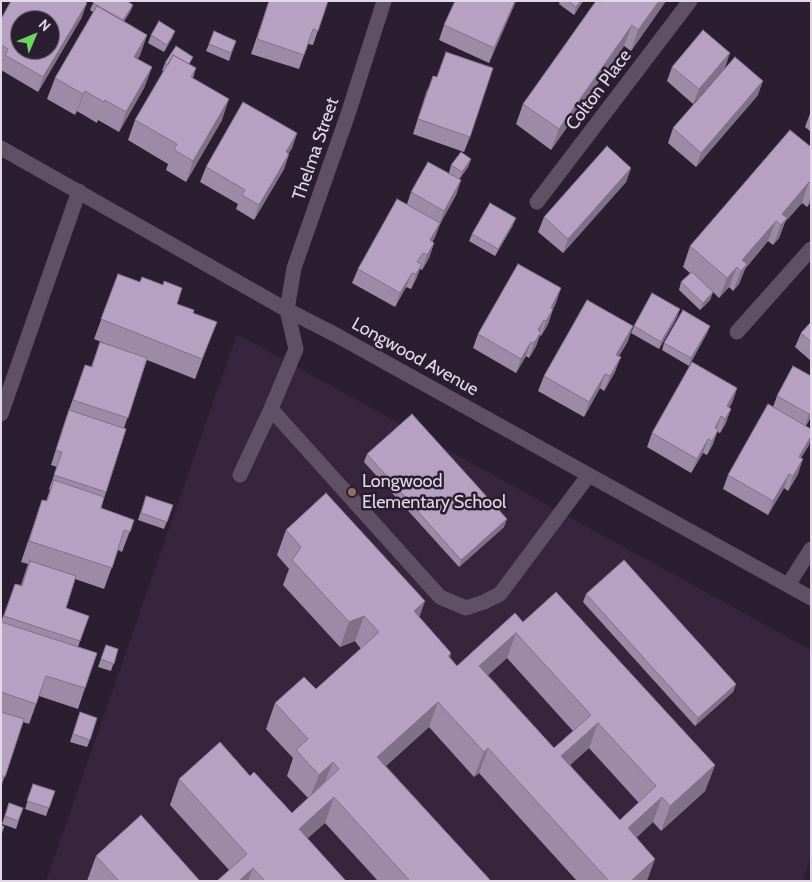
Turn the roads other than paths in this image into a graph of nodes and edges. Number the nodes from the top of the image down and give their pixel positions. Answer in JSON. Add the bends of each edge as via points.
{"nodes":[{"id":1,"x":384,"y":1,"type":"edge"},
{"id":2,"x":690,"y":1,"type":"edge"},
{"id":3,"x":1,"y":148,"type":"edge"},
{"id":4,"x":79,"y":191,"type":"junction"},
{"id":5,"x":537,"y":202,"type":"dead end"},
{"id":6,"x":811,"y":249,"type":"edge"},
{"id":7,"x":287,"y":310,"type":"junction"},
{"id":8,"x":737,"y":332,"type":"dead end"},
{"id":9,"x":271,"y":409,"type":"junction"},
{"id":10,"x":1,"y":414,"type":"edge"},
{"id":11,"x":240,"y":474,"type":"dead end"},
{"id":12,"x":588,"y":476,"type":"junction"},
{"id":13,"x":811,"y":549,"type":"edge"},
{"id":14,"x":788,"y":585,"type":"junction"},
{"id":15,"x":811,"y":598,"type":"edge"}],
"edges":[{"from":1,"to":7,"type":"street","name":"Thelma Street","via":[[294,268]]},
{"from":2,"to":5,"type":"street","name":"Colton Place"},
{"from":3,"to":4,"type":"street","name":"Longwood Avenue"},
{"from":4,"to":7,"type":"street","name":"Longwood Avenue"},
{"from":4,"to":10,"type":"street"},
{"from":6,"to":8,"type":"street"},
{"from":7,"to":9,"type":"street","via":[[296,349]]},
{"from":7,"to":12,"type":"street","name":"Longwood Avenue"},
{"from":9,"to":11,"type":"street"},
{"from":9,"to":12,"type":"street","via":[[440,597],[466,608],[500,594]]},
{"from":12,"to":14,"type":"street","name":"Longwood Avenue"},
{"from":13,"to":14,"type":"street"},
{"from":14,"to":15,"type":"street","name":"Longwood Avenue"}]}
